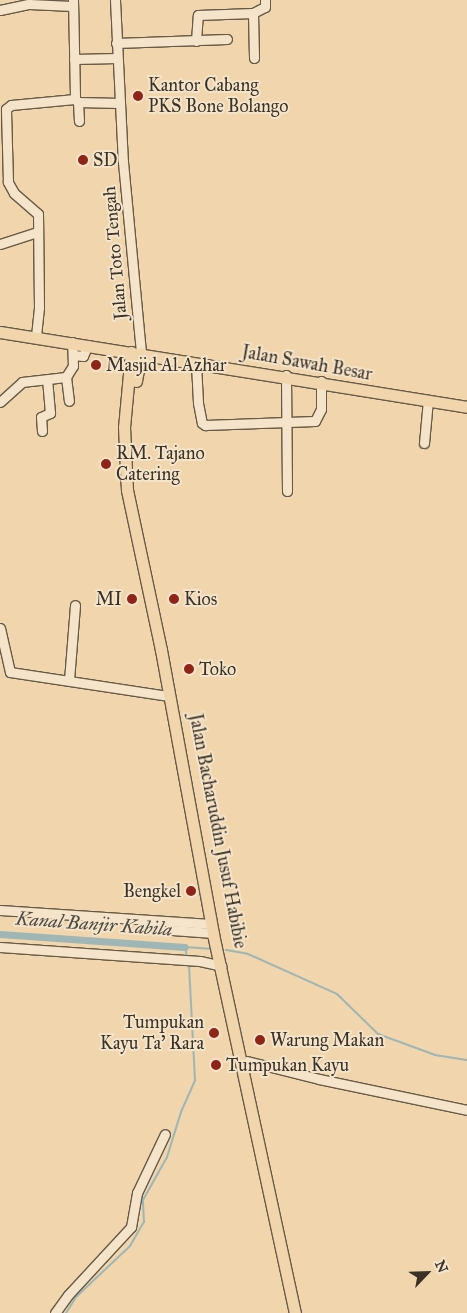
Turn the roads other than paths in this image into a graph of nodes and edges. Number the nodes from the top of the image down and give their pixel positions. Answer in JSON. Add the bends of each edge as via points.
{"nodes":[{"id":1,"x":115,"y":0,"type":"edge"},
{"id":2,"x":265,"y":0,"type":"edge"},
{"id":3,"x":73,"y":3,"type":"edge"},
{"id":4,"x":0,"y":10,"type":"edge"},
{"id":5,"x":253,"y":13,"type":"junction"},
{"id":6,"x":227,"y":39,"type":"dead end"},
{"id":7,"x":196,"y":41,"type":"junction"},
{"id":8,"x":116,"y":43,"type":"junction"},
{"id":9,"x":117,"y":58,"type":"junction"},
{"id":10,"x":254,"y":58,"type":"dead end"},
{"id":11,"x":74,"y":59,"type":"junction"},
{"id":12,"x":76,"y":100,"type":"junction"},
{"id":13,"x":120,"y":103,"type":"junction"},
{"id":14,"x":78,"y":121,"type":"dead end"},
{"id":15,"x":37,"y":232,"type":"junction"},
{"id":16,"x":0,"y":244,"type":"edge"},
{"id":17,"x":0,"y":332,"type":"edge"},
{"id":18,"x":36,"y":336,"type":"junction"},
{"id":19,"x":72,"y":342,"type":"junction"},
{"id":20,"x":88,"y":345,"type":"junction"},
{"id":21,"x":136,"y":353,"type":"junction"},
{"id":22,"x":73,"y":356,"type":"junction"},
{"id":23,"x":196,"y":364,"type":"junction"},
{"id":24,"x":286,"y":375,"type":"junction"},
{"id":25,"x":66,"y":377,"type":"junction"},
{"id":26,"x":47,"y":381,"type":"junction"},
{"id":27,"x":321,"y":381,"type":"junction"},
{"id":28,"x":428,"y":400,"type":"junction"},
{"id":29,"x":69,"y":401,"type":"dead end"},
{"id":30,"x":0,"y":402,"type":"edge"},
{"id":31,"x":467,"y":407,"type":"edge"},
{"id":32,"x":285,"y":420,"type":"junction"},
{"id":33,"x":42,"y":431,"type":"dead end"},
{"id":34,"x":424,"y":443,"type":"dead end"},
{"id":35,"x":127,"y":453,"type":"junction"},
{"id":36,"x":287,"y":491,"type":"dead end"},
{"id":37,"x":76,"y":605,"type":"dead end"},
{"id":38,"x":0,"y":628,"type":"edge"},
{"id":39,"x":69,"y":680,"type":"junction"},
{"id":40,"x":169,"y":696,"type":"junction"},
{"id":41,"x":0,"y":910,"type":"edge"},
{"id":42,"x":172,"y":930,"type":"dead end"},
{"id":43,"x":214,"y":931,"type":"junction"},
{"id":44,"x":0,"y":946,"type":"edge"},
{"id":45,"x":221,"y":961,"type":"junction"},
{"id":46,"x":247,"y":1061,"type":"junction"},
{"id":47,"x":467,"y":1110,"type":"edge"},
{"id":48,"x":165,"y":1134,"type":"dead end"},
{"id":49,"x":55,"y":1313,"type":"edge"},
{"id":50,"x":296,"y":1313,"type":"edge"},
{"id":51,"x":301,"y":1313,"type":"edge"}],
"edges":[{"from":1,"to":8,"type":"street","name":"Jalan Toto Tengah"},
{"from":2,"to":5,"type":"street","via":[[265,7]]},
{"from":3,"to":4,"type":"street","via":[[29,4]]},
{"from":3,"to":11,"type":"street"},
{"from":5,"to":7,"type":"street","via":[[200,14],[197,17]]},
{"from":5,"to":10,"type":"street"},
{"from":6,"to":7,"type":"street"},
{"from":7,"to":8,"type":"street"},
{"from":8,"to":9,"type":"street","name":"Jalan Toto Tengah"},
{"from":9,"to":11,"type":"street"},
{"from":9,"to":13,"type":"street","name":"Jalan Toto Tengah"},
{"from":11,"to":12,"type":"street"},
{"from":12,"to":13,"type":"street"},
{"from":12,"to":14,"type":"street"},
{"from":12,"to":15,"type":"street","via":[[6,107],[8,182],[14,193],[36,211]]},
{"from":13,"to":21,"type":"street","name":"Jalan Toto Tengah"},
{"from":15,"to":16,"type":"street"},
{"from":15,"to":18,"type":"street","via":[[39,308]]},
{"from":17,"to":18,"type":"main road","name":"Jalan Sawah Besar"},
{"from":18,"to":19,"type":"main road","name":"Jalan Sawah Besar"},
{"from":19,"to":20,"type":"main road","name":"Jalan Sawah Besar"},
{"from":19,"to":22,"type":"street"},
{"from":20,"to":21,"type":"main road","name":"Jalan Sawah Besar"},
{"from":20,"to":22,"type":"street","via":[[85,355]]},
{"from":21,"to":23,"type":"main road","name":"Jalan Sawah Besar"},
{"from":21,"to":35,"type":"main road","name":"Jalan Bacharuddin Jusuf Habibie"},
{"from":22,"to":25,"type":"street","via":[[72,370]]},
{"from":23,"to":24,"type":"main road","name":"Jalan Sawah Besar"},
{"from":23,"to":32,"type":"street","via":[[203,424]]},
{"from":24,"to":27,"type":"main road","name":"Jalan Sawah Besar"},
{"from":24,"to":32,"type":"street"},
{"from":25,"to":26,"type":"street"},
{"from":25,"to":29,"type":"street"},
{"from":26,"to":30,"type":"street","via":[[19,384]]},
{"from":26,"to":33,"type":"street","via":[[50,413],[41,417]]},
{"from":27,"to":28,"type":"main road","name":"Jalan Sawah Besar"},
{"from":27,"to":32,"type":"street","via":[[321,409],[315,422]]},
{"from":28,"to":31,"type":"main road","name":"Jalan Sawah Besar"},
{"from":28,"to":34,"type":"street"},
{"from":32,"to":36,"type":"street"},
{"from":35,"to":40,"type":"main road","via":[[128,496]]},
{"from":35,"to":43,"type":"main road","name":"Jalan Bacharuddin Jusuf Habibie"},
{"from":37,"to":39,"type":"street"},
{"from":38,"to":39,"type":"street","via":[[9,672]]},
{"from":39,"to":40,"type":"street"},
{"from":40,"to":43,"type":"main road"},
{"from":41,"to":43,"type":"street"},
{"from":42,"to":43,"type":"street"},
{"from":43,"to":45,"type":"main road","name":"Jalan Bacharuddin Jusuf Habibie"},
{"from":44,"to":45,"type":"street","via":[[181,961]]},
{"from":45,"to":46,"type":"main road","name":"Jalan Bacharuddin Jusuf Habibie"},
{"from":45,"to":50,"type":"main road"},
{"from":46,"to":47,"type":"street","via":[[319,1080]]},
{"from":46,"to":51,"type":"main road","name":"Jalan Bacharuddin Jusuf Habibie"},
{"from":48,"to":49,"type":"street","via":[[137,1193],[131,1226]]}]}
